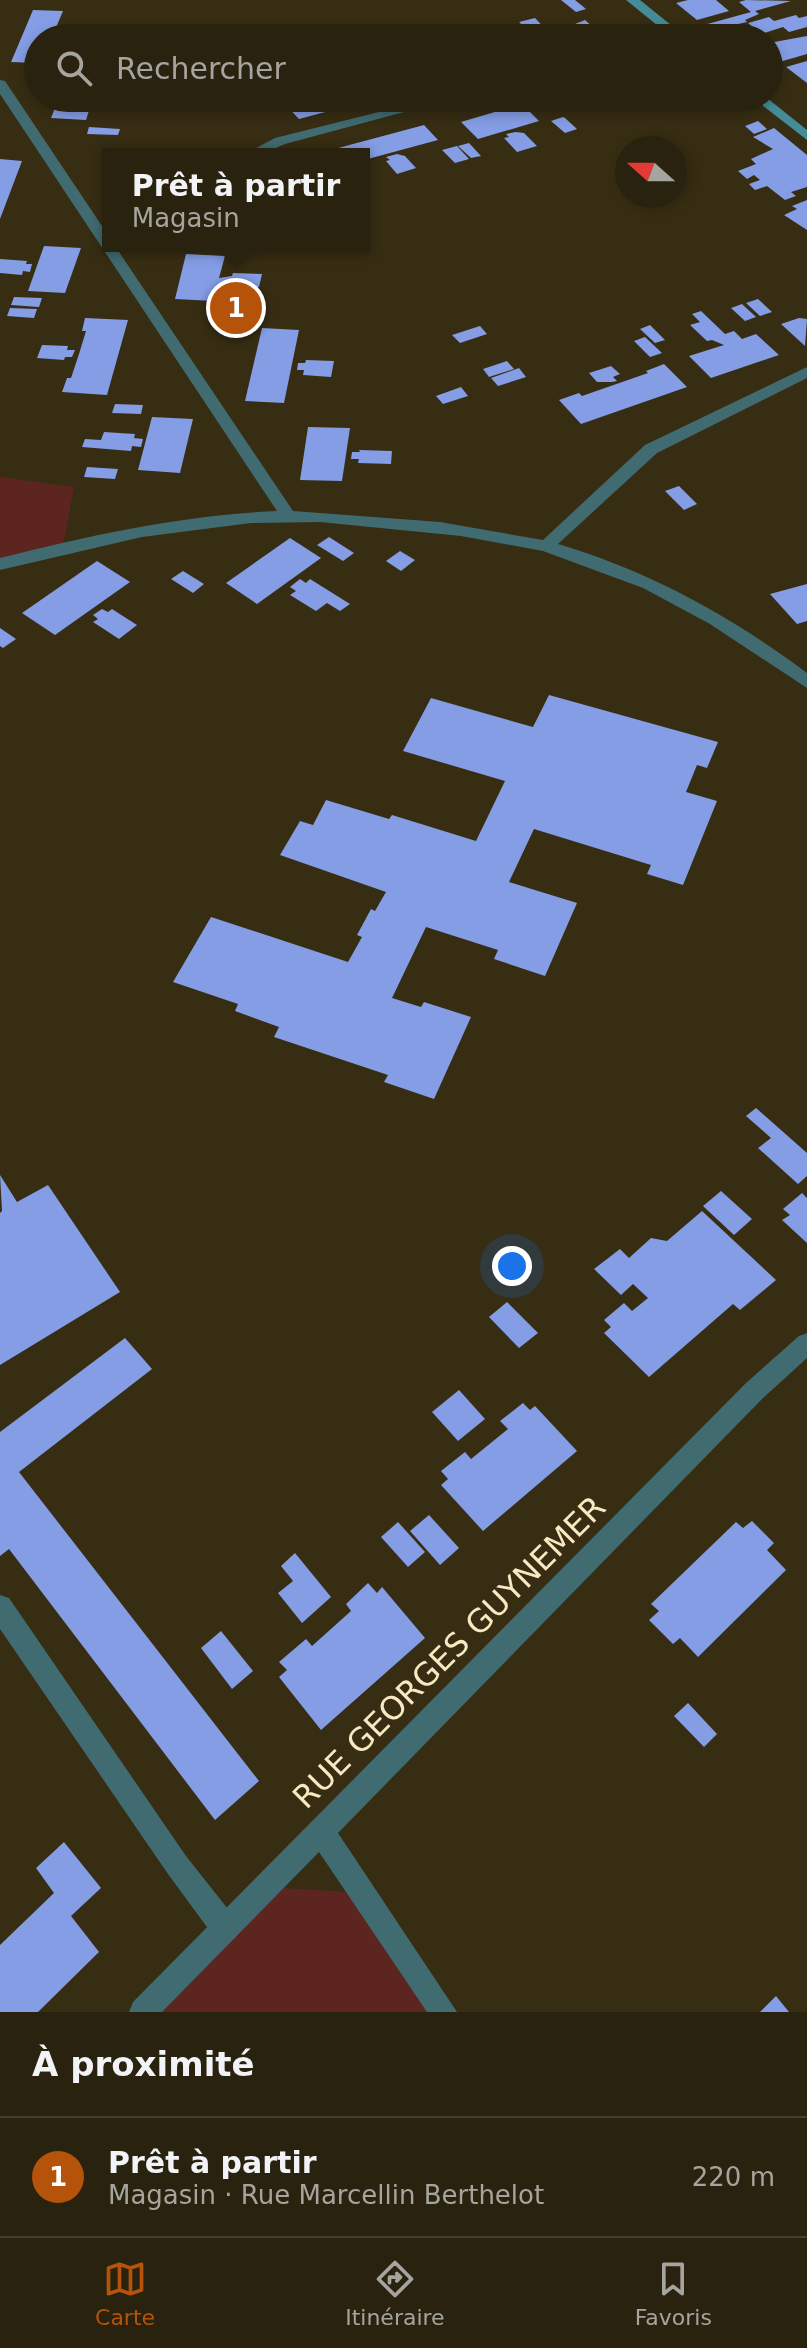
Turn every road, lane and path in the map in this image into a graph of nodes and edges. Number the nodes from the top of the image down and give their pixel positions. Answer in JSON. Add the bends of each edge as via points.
{"nodes":[{"id":1,"x":632,"y":0,"type":"edge"},
{"id":2,"x":659,"y":24,"type":"edge"},
{"id":3,"x":0,"y":84,"type":"edge"},
{"id":4,"x":395,"y":112,"type":"edge"},
{"id":5,"x":777,"y":112,"type":"edge"},
{"id":6,"x":807,"y":136,"type":"edge"},
{"id":7,"x":265,"y":148,"type":"edge"},
{"id":8,"x":102,"y":237,"type":"edge"},
{"id":9,"x":112,"y":252,"type":"edge"},
{"id":10,"x":807,"y":372,"type":"edge"},
{"id":11,"x":288,"y":516,"type":"junction"},
{"id":12,"x":546,"y":546,"type":"junction"},
{"id":13,"x":0,"y":564,"type":"edge"},
{"id":14,"x":799,"y":665,"type":"edge"},
{"id":15,"x":807,"y":682,"type":"edge"},
{"id":16,"x":807,"y":1343,"type":"edge"},
{"id":17,"x":0,"y":1607,"type":"edge"},
{"id":18,"x":321,"y":1831,"type":"junction"},
{"id":19,"x":225,"y":1928,"type":"junction"},
{"id":20,"x":143,"y":2012,"type":"edge"},
{"id":21,"x":443,"y":2012,"type":"edge"}],
"edges":[{"from":1,"to":2,"type":"street"},
{"from":3,"to":8,"type":"street"},
{"from":4,"to":7,"type":"street"},
{"from":5,"to":6,"type":"street"},
{"from":9,"to":11,"type":"street"},
{"from":10,"to":12,"type":"street","via":[[651,449]]},
{"from":11,"to":12,"type":"street","via":[[429,525]]},
{"from":11,"to":13,"type":"street","via":[[164,529]]},
{"from":12,"to":14,"type":"street","via":[[657,588]]},
{"from":14,"to":15,"type":"street"},
{"from":16,"to":18,"type":"street","name":"RUE GEORGES GUYNEMER"},
{"from":17,"to":19,"type":"street"},
{"from":18,"to":19,"type":"street","name":"RUE GEORGES GUYNEMER"},
{"from":18,"to":21,"type":"street"},
{"from":19,"to":20,"type":"street","name":"RUE GEORGES GUYNEMER"}]}
